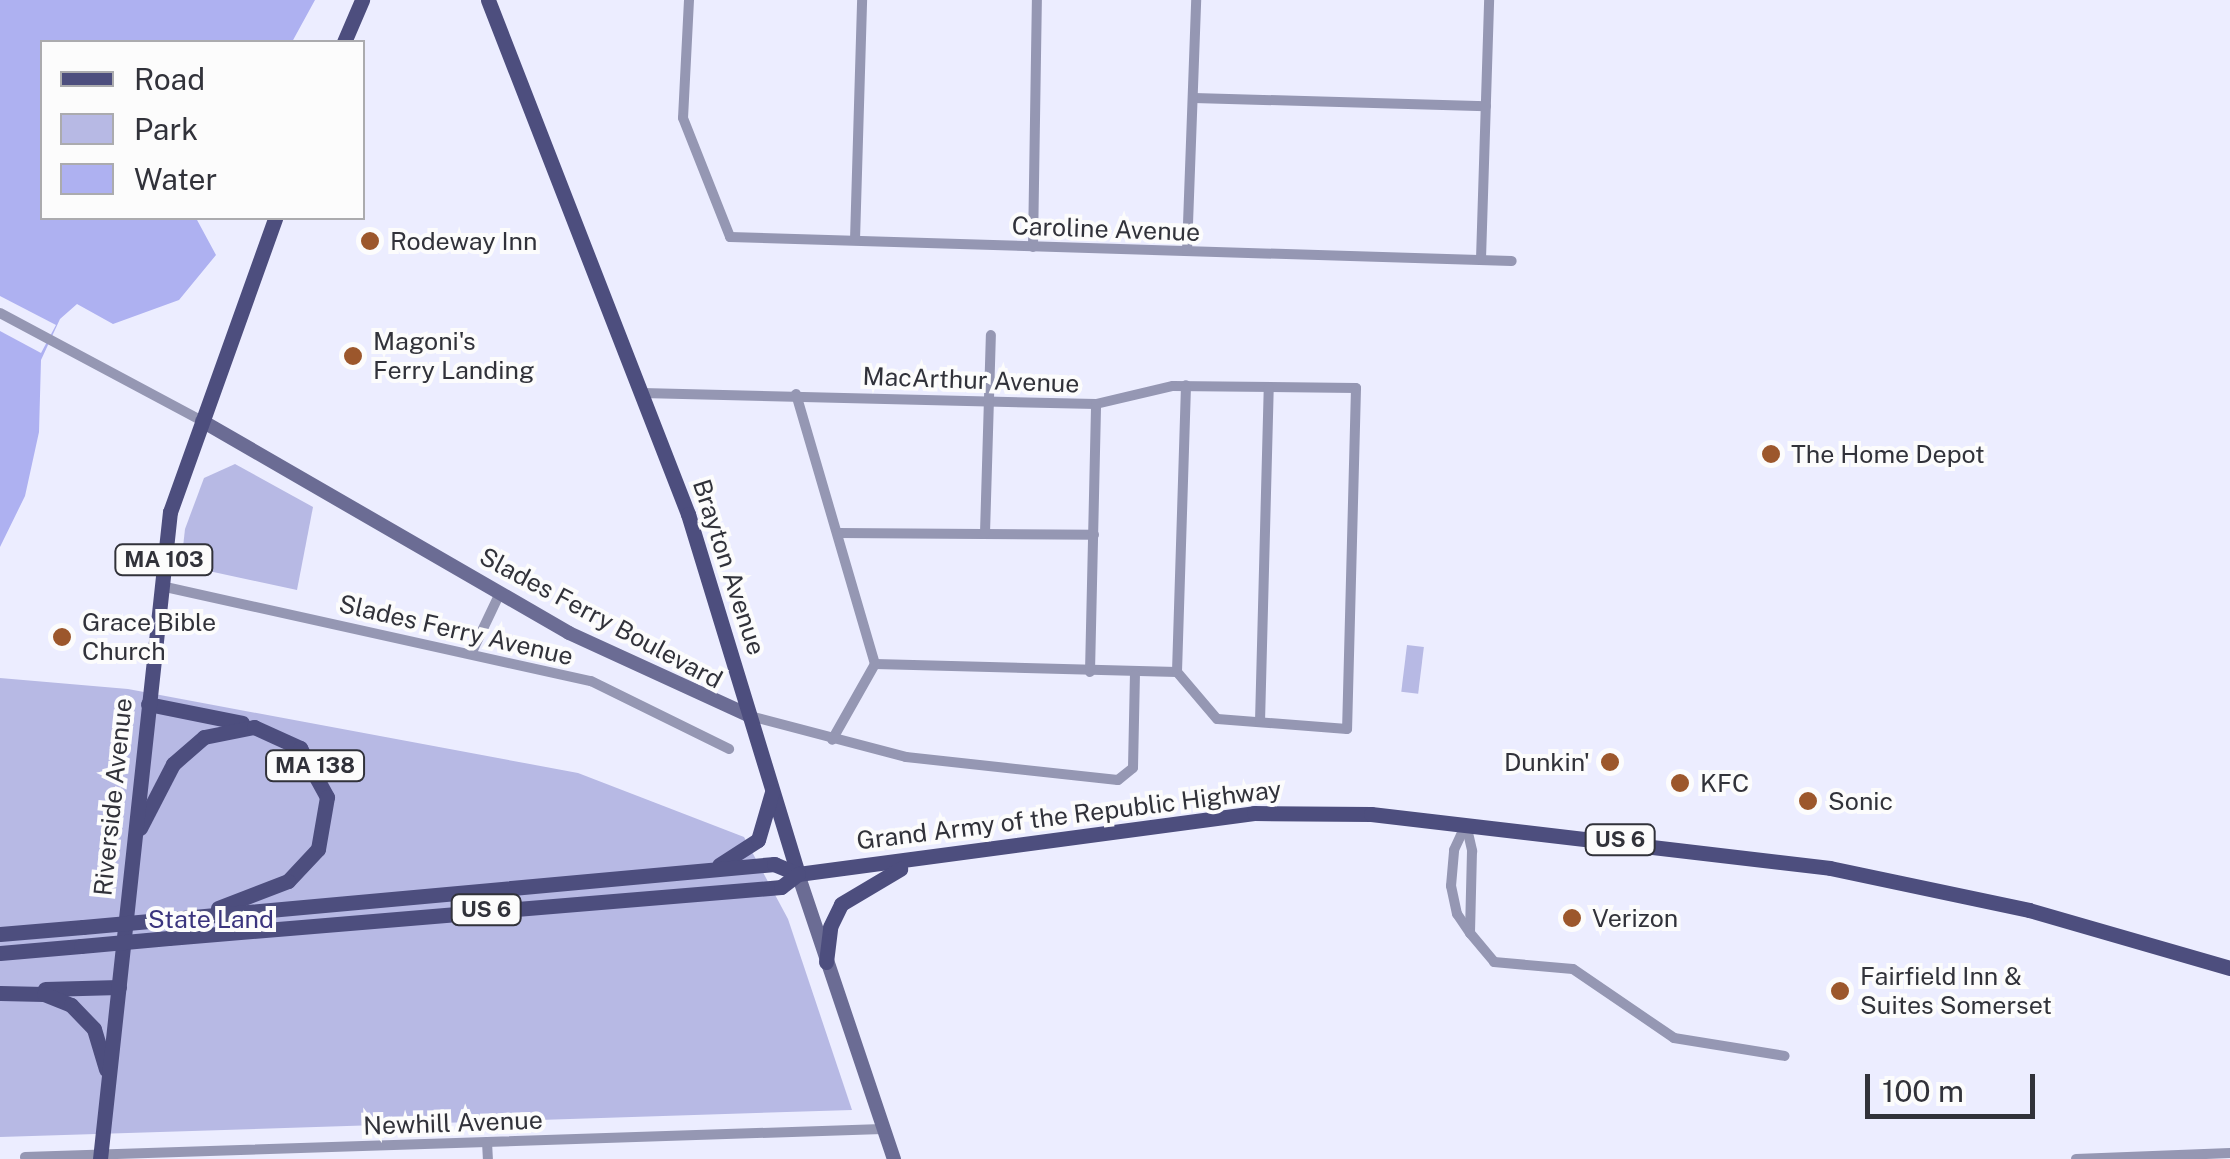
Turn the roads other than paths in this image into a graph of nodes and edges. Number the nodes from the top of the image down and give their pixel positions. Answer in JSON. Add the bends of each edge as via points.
{"nodes":[{"id":1,"x":362,"y":0,"type":"edge"},
{"id":2,"x":488,"y":0,"type":"edge"},
{"id":3,"x":689,"y":0,"type":"edge"},
{"id":4,"x":862,"y":0,"type":"edge"},
{"id":5,"x":1037,"y":0,"type":"edge"},
{"id":6,"x":1196,"y":0,"type":"edge"},
{"id":7,"x":1489,"y":0,"type":"edge"},
{"id":8,"x":345,"y":40,"type":"edge"},
{"id":9,"x":1194,"y":98,"type":"junction"},
{"id":10,"x":1486,"y":106,"type":"junction"},
{"id":11,"x":274,"y":220,"type":"edge"},
{"id":12,"x":855,"y":240,"type":"junction"},
{"id":13,"x":1034,"y":246,"type":"junction"},
{"id":14,"x":1187,"y":251,"type":"junction"},
{"id":15,"x":1481,"y":259,"type":"junction"},
{"id":16,"x":1512,"y":261,"type":"dead end"},
{"id":17,"x":0,"y":313,"type":"edge"},
{"id":18,"x":991,"y":334,"type":"dead end"},
{"id":19,"x":1186,"y":385,"type":"junction"},
{"id":20,"x":1270,"y":387,"type":"junction"},
{"id":21,"x":642,"y":393,"type":"junction"},
{"id":22,"x":796,"y":394,"type":"junction"},
{"id":23,"x":988,"y":401,"type":"junction"},
{"id":24,"x":1096,"y":404,"type":"junction"},
{"id":25,"x":202,"y":421,"type":"junction"},
{"id":26,"x":838,"y":533,"type":"junction"},
{"id":27,"x":984,"y":533,"type":"junction"},
{"id":28,"x":1094,"y":535,"type":"junction"},
{"id":29,"x":161,"y":586,"type":"junction"},
{"id":30,"x":500,"y":593,"type":"junction"},
{"id":31,"x":471,"y":654,"type":"junction"},
{"id":32,"x":874,"y":664,"type":"junction"},
{"id":33,"x":1090,"y":672,"type":"junction"},
{"id":34,"x":1177,"y":672,"type":"junction"},
{"id":35,"x":1135,"y":675,"type":"junction"},
{"id":36,"x":148,"y":704,"type":"junction"},
{"id":37,"x":750,"y":716,"type":"junction"},
{"id":38,"x":1260,"y":722,"type":"junction"},
{"id":39,"x":262,"y":728,"type":"junction"},
{"id":40,"x":832,"y":740,"type":"junction"},
{"id":41,"x":729,"y":749,"type":"dead end"},
{"id":42,"x":772,"y":788,"type":"junction"},
{"id":43,"x":1466,"y":824,"type":"junction"},
{"id":44,"x":134,"y":841,"type":"junction"},
{"id":45,"x":922,"y":860,"type":"junction"},
{"id":46,"x":695,"y":871,"type":"junction"},
{"id":47,"x":798,"y":874,"type":"junction"},
{"id":48,"x":172,"y":919,"type":"junction"},
{"id":49,"x":1470,"y":933,"type":"junction"},
{"id":50,"x":0,"y":934,"type":"edge"},
{"id":51,"x":0,"y":952,"type":"edge"},
{"id":52,"x":826,"y":962,"type":"junction"},
{"id":53,"x":2230,"y":968,"type":"edge"},
{"id":54,"x":119,"y":987,"type":"junction"},
{"id":55,"x":0,"y":993,"type":"edge"},
{"id":56,"x":1785,"y":1056,"type":"dead end"},
{"id":57,"x":109,"y":1078,"type":"junction"},
{"id":58,"x":883,"y":1129,"type":"junction"},
{"id":59,"x":487,"y":1142,"type":"junction"},
{"id":60,"x":2230,"y":1153,"type":"edge"},
{"id":61,"x":25,"y":1157,"type":"edge"},
{"id":62,"x":100,"y":1157,"type":"edge"},
{"id":63,"x":488,"y":1159,"type":"edge"},
{"id":64,"x":894,"y":1159,"type":"edge"},
{"id":65,"x":2076,"y":1159,"type":"edge"}],
"edges":[{"from":1,"to":8,"type":"main road"},
{"from":2,"to":21,"type":"main road","name":"Brayton Avenue"},
{"from":3,"to":12,"type":"street","name":"Caroline Avenue","via":[[683,118],[730,237]]},
{"from":4,"to":12,"type":"street"},
{"from":5,"to":13,"type":"street"},
{"from":6,"to":9,"type":"street"},
{"from":7,"to":10,"type":"street"},
{"from":9,"to":10,"type":"street"},
{"from":9,"to":14,"type":"street"},
{"from":10,"to":15,"type":"street"},
{"from":11,"to":25,"type":"main road","name":"Riverside Avenue","number":"MA 103"},
{"from":12,"to":13,"type":"street","name":"Caroline Avenue"},
{"from":13,"to":14,"type":"street","name":"Caroline Avenue"},
{"from":14,"to":15,"type":"street","name":"Caroline Avenue"},
{"from":15,"to":16,"type":"street","name":"Caroline Avenue"},
{"from":17,"to":25,"type":"street"},
{"from":18,"to":23,"type":"street"},
{"from":19,"to":20,"type":"street","name":"MacArthur Avenue"},
{"from":19,"to":24,"type":"street","name":"MacArthur Avenue"},
{"from":19,"to":34,"type":"street"},
{"from":20,"to":38,"type":"street"},
{"from":20,"to":38,"type":"street","name":"MacArthur Avenue","via":[[1356,388],[1347,729]]},
{"from":21,"to":22,"type":"street","name":"MacArthur Avenue"},
{"from":21,"to":37,"type":"main road","name":"Brayton Avenue","via":[[688,514]]},
{"from":22,"to":23,"type":"street","name":"MacArthur Avenue"},
{"from":22,"to":26,"type":"street"},
{"from":23,"to":24,"type":"street","name":"MacArthur Avenue"},
{"from":23,"to":27,"type":"street"},
{"from":24,"to":28,"type":"street"},
{"from":25,"to":29,"type":"main road","name":"Riverside Avenue","number":"MA 103","via":[[170,512]]},
{"from":25,"to":30,"type":"main road","name":"Slades Ferry Boulevard"},
{"from":26,"to":27,"type":"street"},
{"from":26,"to":32,"type":"street"},
{"from":27,"to":28,"type":"street"},
{"from":28,"to":33,"type":"street"},
{"from":29,"to":31,"type":"street","name":"Slades Ferry Avenue"},
{"from":29,"to":36,"type":"main road","name":"Riverside Avenue","number":"MA 103"},
{"from":30,"to":31,"type":"street"},
{"from":30,"to":37,"type":"main road","name":"Slades Ferry Boulevard","via":[[623,662]]},
{"from":31,"to":41,"type":"street","name":"Slades Ferry Avenue","via":[[591,681]]},
{"from":32,"to":33,"type":"street"},
{"from":32,"to":40,"type":"street"},
{"from":33,"to":35,"type":"street"},
{"from":34,"to":35,"type":"street"},
{"from":34,"to":38,"type":"street","via":[[1218,719]]},
{"from":35,"to":40,"type":"street","name":"Slades Ferry Boulevard","via":[[1128,775],[1115,780],[934,761]]},
{"from":36,"to":39,"type":"main road"},
{"from":36,"to":44,"type":"main road","name":"Riverside Avenue","number":"MA 103"},
{"from":37,"to":40,"type":"street","name":"Slades Ferry Boulevard"},
{"from":37,"to":42,"type":"main road","name":"Brayton Avenue"},
{"from":39,"to":44,"type":"main road","number":"MA 138","via":[[224,730],[186,749]]},
{"from":39,"to":48,"type":"main road","number":"MA 138","via":[[293,742],[320,776],[328,807],[318,849],[302,871],[271,891]]},
{"from":42,"to":46,"type":"main road","via":[[764,828],[753,845]]},
{"from":42,"to":47,"type":"main road","name":"Brayton Avenue"},
{"from":43,"to":45,"type":"main road","name":"Grand Army of the Republic Highway","number":"US 6","via":[[1276,811]]},
{"from":43,"to":49,"type":"street"},
{"from":43,"to":49,"type":"street","via":[[1454,850],[1451,886]]},
{"from":43,"to":53,"type":"main road","name":"Grand Army of the Republic Highway","number":"US 6","via":[[1879,877],[2058,918]]},
{"from":44,"to":54,"type":"main road","name":"Riverside Avenue","number":"MA 138"},
{"from":45,"to":47,"type":"main road","name":"Grand Army of the Republic Highway","number":"US 6"},
{"from":45,"to":52,"type":"main road","via":[[846,898],[832,919]]},
{"from":46,"to":47,"type":"main road","number":"US 6","via":[[774,864]]},
{"from":46,"to":48,"type":"main road","number":"US 6"},
{"from":47,"to":51,"type":"main road","number":"US 6","bridge":true,"via":[[781,886]]},
{"from":47,"to":52,"type":"main road","name":"Brayton Avenue"},
{"from":48,"to":50,"type":"main road","number":"US 6","bridge":true},
{"from":49,"to":56,"type":"street","via":[[1494,962],[1572,970],[1674,1038]]},
{"from":52,"to":58,"type":"main road","name":"Brayton Avenue"},
{"from":54,"to":55,"type":"main road"},
{"from":54,"to":57,"type":"main road","name":"Riverside Avenue","number":"MA 138"},
{"from":55,"to":57,"type":"main road","number":"MA 138","via":[[52,996],[78,1010],[94,1029]]},
{"from":57,"to":62,"type":"main road","name":"Riverside Avenue","number":"MA 138"},
{"from":58,"to":59,"type":"street","name":"Newhill Avenue"},
{"from":58,"to":64,"type":"main road","name":"Brayton Avenue"},
{"from":59,"to":62,"type":"street","name":"Newhill Avenue"},
{"from":59,"to":63,"type":"street"},
{"from":60,"to":65,"type":"street"},
{"from":61,"to":62,"type":"street","name":"Newhill Avenue"}]}
